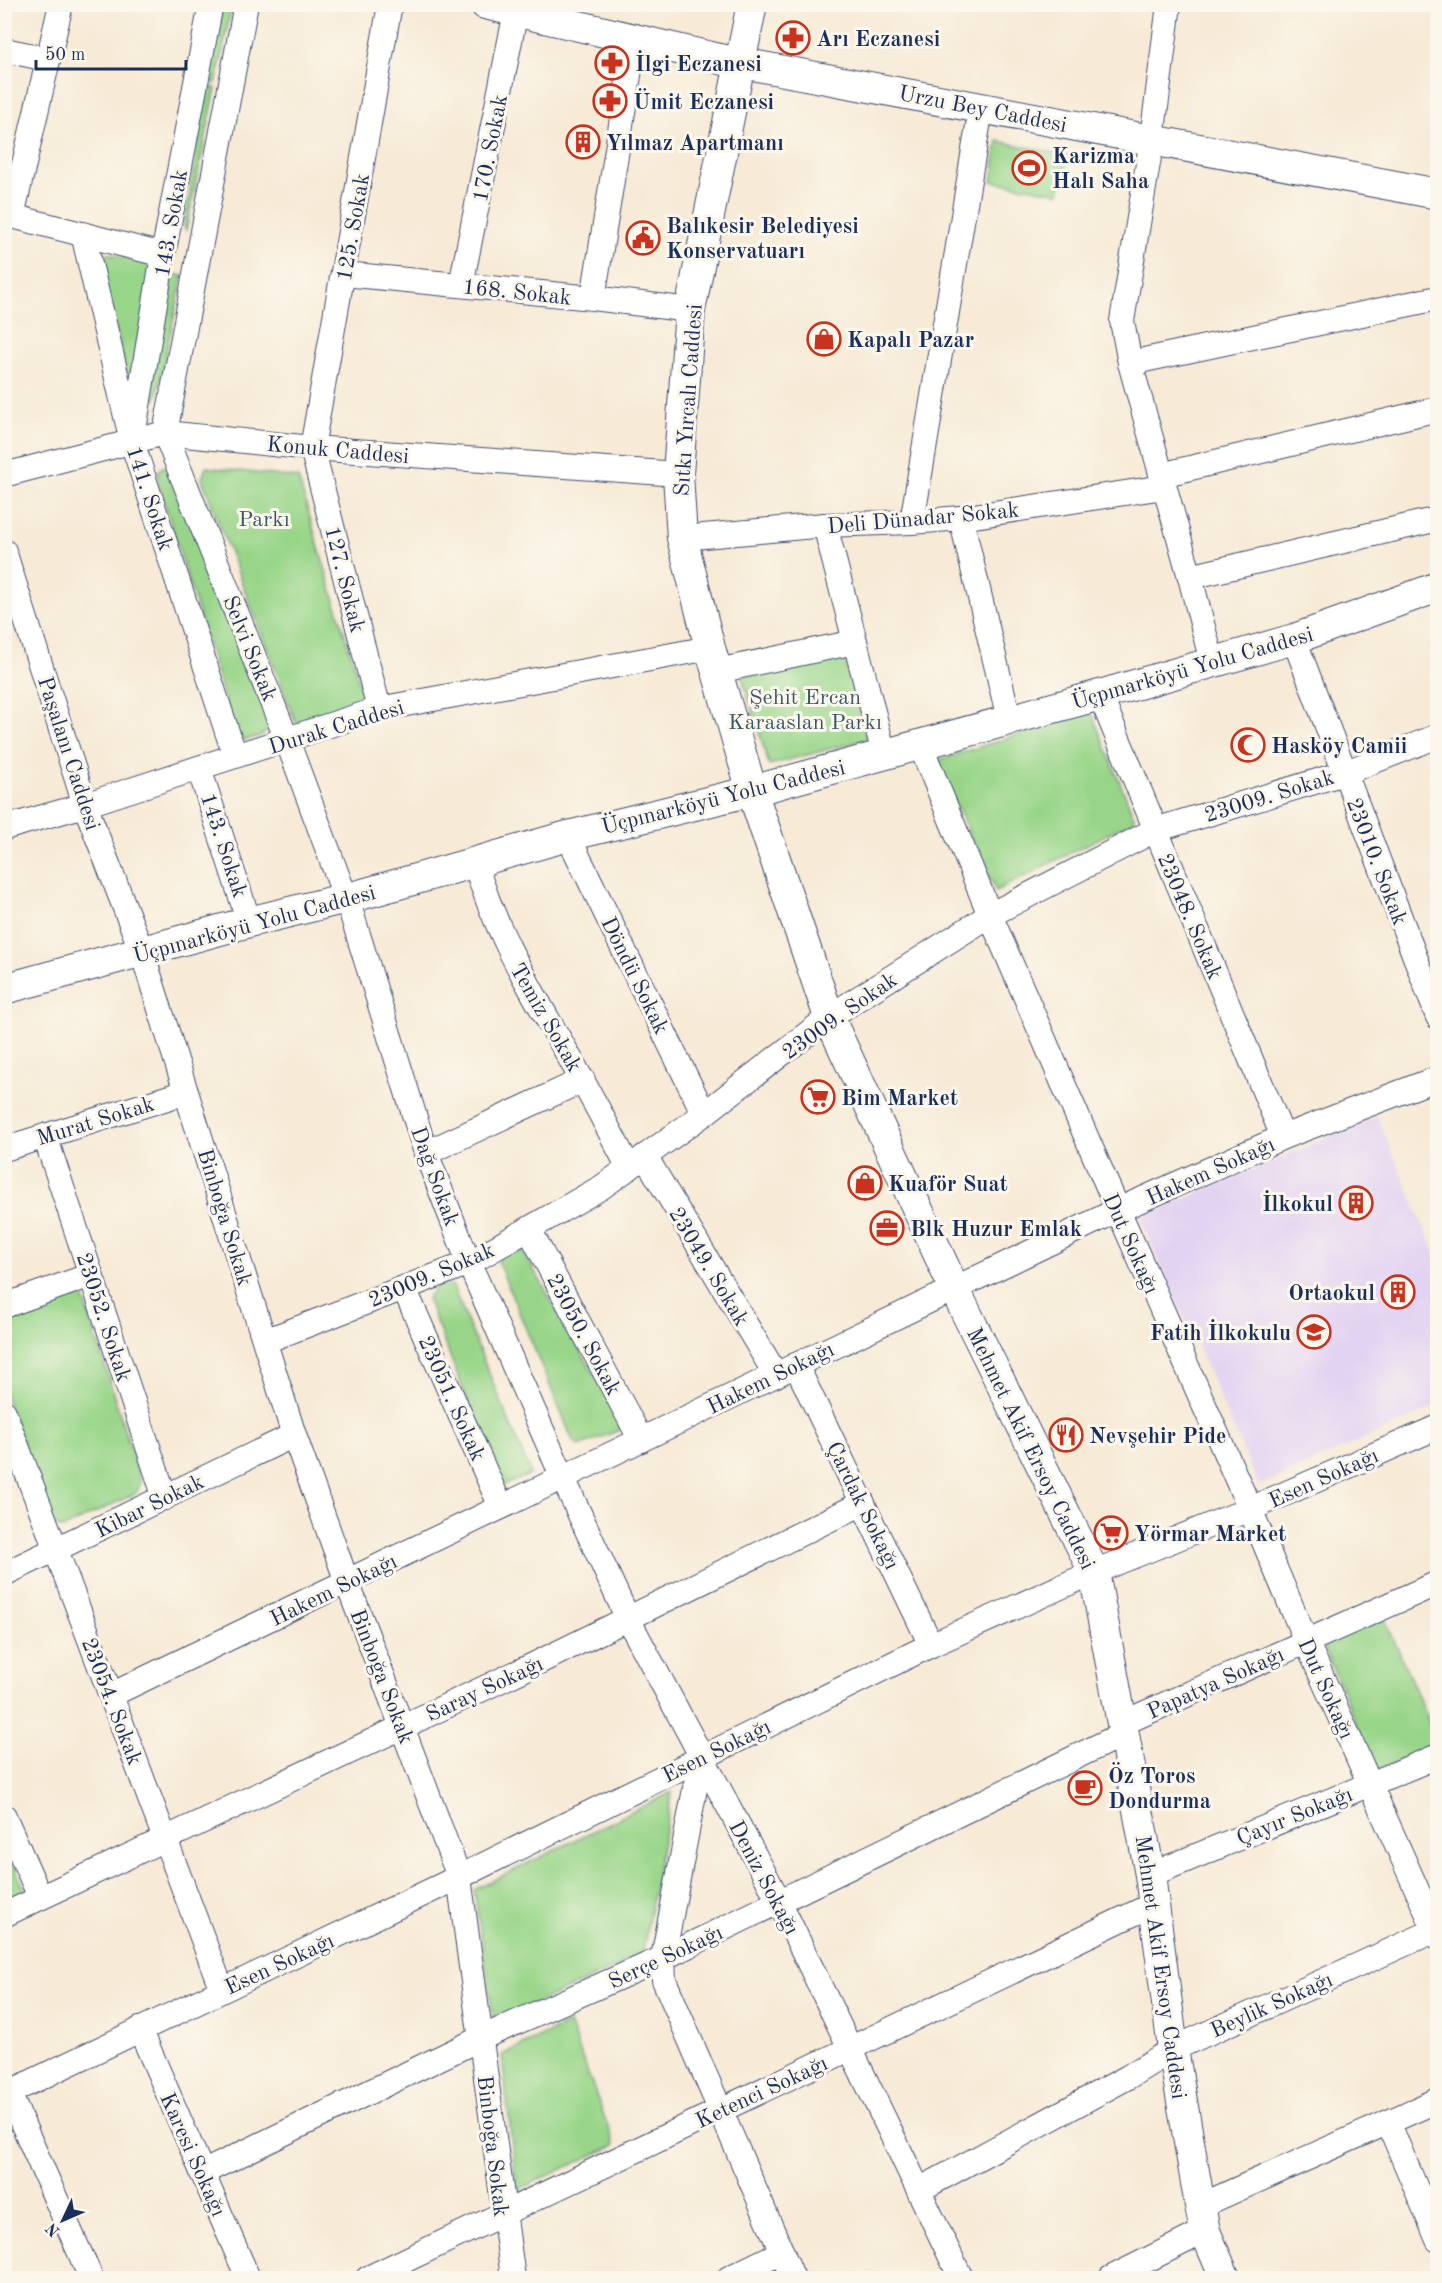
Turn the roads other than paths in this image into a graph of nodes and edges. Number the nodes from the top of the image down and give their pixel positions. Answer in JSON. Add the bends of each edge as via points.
{"nodes":[{"id":1,"x":61,"y":4,"type":"edge"},
{"id":2,"x":211,"y":4,"type":"edge"},
{"id":3,"x":246,"y":4,"type":"edge"},
{"id":4,"x":390,"y":4,"type":"edge"},
{"id":5,"x":485,"y":4,"type":"edge"},
{"id":6,"x":752,"y":4,"type":"edge"},
{"id":7,"x":1169,"y":4,"type":"edge"},
{"id":8,"x":516,"y":11,"type":"junction"},
{"id":9,"x":635,"y":38,"type":"junction"},
{"id":10,"x":4,"y":50,"type":"edge"},
{"id":11,"x":48,"y":59,"type":"junction"},
{"id":12,"x":741,"y":62,"type":"junction"},
{"id":13,"x":981,"y":108,"type":"junction"},
{"id":14,"x":1152,"y":140,"type":"junction"},
{"id":15,"x":1437,"y":194,"type":"edge"},
{"id":16,"x":8,"y":215,"type":"edge"},
{"id":17,"x":83,"y":234,"type":"junction"},
{"id":18,"x":163,"y":255,"type":"junction"},
{"id":19,"x":344,"y":274,"type":"junction"},
{"id":20,"x":461,"y":285,"type":"junction"},
{"id":21,"x":593,"y":298,"type":"junction"},
{"id":22,"x":1437,"y":298,"type":"edge"},
{"id":23,"x":690,"y":310,"type":"junction"},
{"id":24,"x":1130,"y":363,"type":"junction"},
{"id":25,"x":1437,"y":409,"type":"edge"},
{"id":26,"x":165,"y":433,"type":"junction"},
{"id":27,"x":132,"y":442,"type":"junction"},
{"id":28,"x":312,"y":448,"type":"junction"},
{"id":29,"x":678,"y":474,"type":"junction"},
{"id":30,"x":4,"y":476,"type":"edge"},
{"id":31,"x":1162,"y":481,"type":"junction"},
{"id":32,"x":962,"y":518,"type":"junction"},
{"id":33,"x":1437,"y":519,"type":"edge"},
{"id":34,"x":912,"y":522,"type":"junction"},
{"id":35,"x":825,"y":525,"type":"junction"},
{"id":36,"x":682,"y":538,"type":"junction"},
{"id":37,"x":4,"y":551,"type":"edge"},
{"id":38,"x":1190,"y":577,"type":"junction"},
{"id":39,"x":1437,"y":587,"type":"edge"},
{"id":40,"x":1294,"y":639,"type":"junction"},
{"id":41,"x":855,"y":642,"type":"junction"},
{"id":42,"x":713,"y":660,"type":"junction"},
{"id":43,"x":1212,"y":662,"type":"junction"},
{"id":44,"x":1100,"y":695,"type":"junction"},
{"id":45,"x":379,"y":709,"type":"junction"},
{"id":46,"x":1010,"y":719,"type":"junction"},
{"id":47,"x":1437,"y":736,"type":"edge"},
{"id":48,"x":287,"y":740,"type":"junction"},
{"id":49,"x":920,"y":744,"type":"junction"},
{"id":50,"x":884,"y":754,"type":"junction"},
{"id":51,"x":235,"y":756,"type":"junction"},
{"id":52,"x":199,"y":768,"type":"junction"},
{"id":53,"x":1344,"y":773,"type":"junction"},
{"id":54,"x":752,"y":791,"type":"junction"},
{"id":55,"x":85,"y":805,"type":"junction"},
{"id":56,"x":4,"y":828,"type":"edge"},
{"id":57,"x":1155,"y":830,"type":"junction"},
{"id":58,"x":568,"y":836,"type":"junction"},
{"id":59,"x":475,"y":862,"type":"junction"},
{"id":60,"x":345,"y":898,"type":"junction"},
{"id":61,"x":990,"y":915,"type":"junction"},
{"id":62,"x":249,"y":922,"type":"junction"},
{"id":63,"x":142,"y":952,"type":"junction"},
{"id":64,"x":4,"y":989,"type":"edge"},
{"id":65,"x":829,"y":1017,"type":"junction"},
{"id":66,"x":1437,"y":1017,"type":"edge"},
{"id":67,"x":1437,"y":1078,"type":"edge"},
{"id":68,"x":583,"y":1080,"type":"junction"},
{"id":69,"x":186,"y":1092,"type":"junction"},
{"id":70,"x":704,"y":1114,"type":"junction"},
{"id":71,"x":45,"y":1136,"type":"junction"},
{"id":72,"x":1283,"y":1137,"type":"junction"},
{"id":73,"x":4,"y":1149,"type":"edge"},
{"id":74,"x":426,"y":1153,"type":"junction"},
{"id":75,"x":637,"y":1162,"type":"junction"},
{"id":76,"x":1118,"y":1210,"type":"junction"},
{"id":77,"x":529,"y":1229,"type":"junction"},
{"id":78,"x":469,"y":1263,"type":"junction"},
{"id":79,"x":91,"y":1275,"type":"junction"},
{"id":80,"x":404,"y":1288,"type":"junction"},
{"id":81,"x":954,"y":1288,"type":"junction"},
{"id":82,"x":4,"y":1306,"type":"edge"},
{"id":83,"x":265,"y":1341,"type":"junction"},
{"id":84,"x":786,"y":1370,"type":"junction"},
{"id":85,"x":4,"y":1412,"type":"edge"},
{"id":86,"x":1437,"y":1428,"type":"edge"},
{"id":87,"x":294,"y":1435,"type":"junction"},
{"id":88,"x":641,"y":1440,"type":"junction"},
{"id":89,"x":562,"y":1478,"type":"junction"},
{"id":90,"x":165,"y":1498,"type":"junction"},
{"id":91,"x":863,"y":1503,"type":"junction"},
{"id":92,"x":501,"y":1507,"type":"junction"},
{"id":93,"x":1250,"y":1509,"type":"junction"},
{"id":94,"x":56,"y":1549,"type":"junction"},
{"id":95,"x":1094,"y":1572,"type":"junction"},
{"id":96,"x":4,"y":1574,"type":"edge"},
{"id":97,"x":347,"y":1582,"type":"junction"},
{"id":98,"x":1437,"y":1582,"type":"edge"},
{"id":99,"x":628,"y":1619,"type":"junction"},
{"id":100,"x":1306,"y":1641,"type":"junction"},
{"id":101,"x":932,"y":1645,"type":"junction"},
{"id":102,"x":111,"y":1695,"type":"junction"},
{"id":103,"x":403,"y":1726,"type":"junction"},
{"id":104,"x":1124,"y":1728,"type":"junction"},
{"id":105,"x":1437,"y":1756,"type":"edge"},
{"id":106,"x":701,"y":1757,"type":"junction"},
{"id":107,"x":1369,"y":1784,"type":"junction"},
{"id":108,"x":4,"y":1816,"type":"edge"},
{"id":109,"x":165,"y":1838,"type":"junction"},
{"id":110,"x":1150,"y":1875,"type":"junction"},
{"id":111,"x":459,"y":1877,"type":"junction"},
{"id":112,"x":40,"y":1897,"type":"junction"},
{"id":113,"x":779,"y":1901,"type":"junction"},
{"id":114,"x":1154,"y":1904,"type":"junction"},
{"id":115,"x":4,"y":1915,"type":"edge"},
{"id":116,"x":1437,"y":1932,"type":"edge"},
{"id":117,"x":663,"y":1958,"type":"junction"},
{"id":118,"x":222,"y":1989,"type":"junction"},
{"id":119,"x":140,"y":2030,"type":"junction"},
{"id":120,"x":481,"y":2038,"type":"junction"},
{"id":121,"x":851,"y":2048,"type":"junction"},
{"id":122,"x":1173,"y":2049,"type":"junction"},
{"id":123,"x":6,"y":2090,"type":"edge"},
{"id":124,"x":1437,"y":2100,"type":"edge"},
{"id":125,"x":721,"y":2110,"type":"junction"},
{"id":126,"x":1388,"y":2122,"type":"junction"},
{"id":127,"x":202,"y":2173,"type":"junction"},
{"id":128,"x":919,"y":2190,"type":"junction"},
{"id":129,"x":503,"y":2214,"type":"junction"},
{"id":130,"x":1203,"y":2219,"type":"junction"},
{"id":131,"x":1437,"y":2240,"type":"edge"},
{"id":132,"x":782,"y":2252,"type":"junction"},
{"id":133,"x":92,"y":2278,"type":"edge"},
{"id":134,"x":248,"y":2278,"type":"edge"},
{"id":135,"x":368,"y":2278,"type":"edge"},
{"id":136,"x":513,"y":2278,"type":"edge"},
{"id":137,"x":729,"y":2278,"type":"edge"},
{"id":138,"x":793,"y":2278,"type":"edge"},
{"id":139,"x":961,"y":2278,"type":"edge"},
{"id":140,"x":1111,"y":2278,"type":"edge"},
{"id":141,"x":1226,"y":2278,"type":"edge"}],
"edges":[{"from":1,"to":11,"type":"street"},
{"from":2,"to":18,"type":"street","name":"143. Sokak"},
{"from":3,"to":26,"type":"street","name":"143. Sokak"},
{"from":4,"to":19,"type":"street","name":"125. Sokak"},
{"from":5,"to":8,"type":"main road","name":"Urzu Bey Caddesi"},
{"from":6,"to":12,"type":"main road","name":"Sıtkı Yırcalı Caddesi"},
{"from":7,"to":14,"type":"street"},
{"from":8,"to":9,"type":"main road","name":"Urzu Bey Caddesi"},
{"from":8,"to":20,"type":"street","name":"170. Sokak"},
{"from":9,"to":12,"type":"main road","name":"Urzu Bey Caddesi"},
{"from":9,"to":21,"type":"street"},
{"from":10,"to":11,"type":"street"},
{"from":11,"to":16,"type":"street"},
{"from":12,"to":13,"type":"main road","name":"Urzu Bey Caddesi"},
{"from":12,"to":23,"type":"main road","name":"Sıtkı Yırcalı Caddesi"},
{"from":13,"to":14,"type":"main road","name":"Urzu Bey Caddesi"},
{"from":13,"to":34,"type":"street"},
{"from":14,"to":15,"type":"main road","name":"Urzu Bey Caddesi"},
{"from":14,"to":24,"type":"street","via":[[1122,321]]},
{"from":16,"to":17,"type":"street"},
{"from":17,"to":18,"type":"street"},
{"from":17,"to":27,"type":"street","name":"141. Sokak"},
{"from":18,"to":27,"type":"street","name":"143. Sokak"},
{"from":19,"to":20,"type":"street","name":"168. Sokak"},
{"from":19,"to":28,"type":"street","name":"125. Sokak"},
{"from":20,"to":21,"type":"street","name":"168. Sokak"},
{"from":21,"to":23,"type":"street","name":"168. Sokak"},
{"from":22,"to":24,"type":"street"},
{"from":23,"to":29,"type":"main road","name":"Sıtkı Yırcalı Caddesi"},
{"from":24,"to":31,"type":"street"},
{"from":25,"to":31,"type":"street","name":"Deli Dünadar Sokak"},
{"from":26,"to":27,"type":"street","name":"Konuk Caddesi"},
{"from":26,"to":28,"type":"street","name":"Konuk Caddesi"},
{"from":26,"to":48,"type":"street","name":"Selvi Sokak"},
{"from":27,"to":30,"type":"street","name":"Konuk Caddesi"},
{"from":27,"to":51,"type":"street","name":"141. Sokak"},
{"from":28,"to":29,"type":"street","name":"Konuk Caddesi"},
{"from":28,"to":45,"type":"street","name":"127. Sokak"},
{"from":29,"to":36,"type":"main road","name":"Sıtkı Yırcalı Caddesi"},
{"from":31,"to":32,"type":"street","name":"Deli Dünadar Sokak"},
{"from":31,"to":38,"type":"street"},
{"from":32,"to":34,"type":"street","name":"Deli Dünadar Sokak"},
{"from":32,"to":46,"type":"street"},
{"from":33,"to":38,"type":"street"},
{"from":34,"to":35,"type":"street","name":"Deli Dünadar Sokak"},
{"from":35,"to":36,"type":"street","name":"Deli Dünadar Sokak"},
{"from":35,"to":41,"type":"street"},
{"from":36,"to":42,"type":"main road","name":"Sıtkı Yırcalı Caddesi"},
{"from":37,"to":55,"type":"street","name":"Paşalanı Caddesi"},
{"from":38,"to":43,"type":"street"},
{"from":39,"to":40,"type":"main road","name":"Üçpınarköyü Yolu Caddesi"},
{"from":40,"to":43,"type":"main road","name":"Üçpınarköyü Yolu Caddesi"},
{"from":40,"to":53,"type":"street","name":"23010. Sokak"},
{"from":41,"to":42,"type":"street","name":"Durak Caddesi"},
{"from":41,"to":50,"type":"street"},
{"from":42,"to":45,"type":"street","name":"Durak Caddesi"},
{"from":42,"to":54,"type":"main road","name":"Sıtkı Yırcalı Caddesi"},
{"from":43,"to":44,"type":"main road","name":"Üçpınarköyü Yolu Caddesi"},
{"from":44,"to":46,"type":"main road","name":"Üçpınarköyü Yolu Caddesi"},
{"from":44,"to":57,"type":"street","name":"23048. Sokak"},
{"from":45,"to":48,"type":"street","name":"Durak Caddesi"},
{"from":46,"to":49,"type":"main road","name":"Üçpınarköyü Yolu Caddesi"},
{"from":47,"to":53,"type":"street","name":"23009. Sokak"},
{"from":48,"to":51,"type":"street","name":"Durak Caddesi"},
{"from":48,"to":60,"type":"street","name":"Selvi Sokak"},
{"from":49,"to":50,"type":"main road","name":"Üçpınarköyü Yolu Caddesi"},
{"from":49,"to":61,"type":"street","name":"Dut Sokağı"},
{"from":50,"to":54,"type":"main road","name":"Üçpınarköyü Yolu Caddesi"},
{"from":51,"to":52,"type":"street","name":"Durak Caddesi"},
{"from":52,"to":55,"type":"street","name":"Durak Caddesi"},
{"from":52,"to":62,"type":"street","name":"143. Sokak"},
{"from":53,"to":57,"type":"street","name":"23009. Sokak"},
{"from":53,"to":66,"type":"street","name":"23010. Sokak"},
{"from":54,"to":58,"type":"main road","name":"Üçpınarköyü Yolu Caddesi"},
{"from":54,"to":65,"type":"main road","name":"Mehmet Akif Ersoy Caddesi"},
{"from":55,"to":56,"type":"street","name":"Durak Caddesi"},
{"from":55,"to":63,"type":"street","name":"Paşalanı Caddesi"},
{"from":57,"to":61,"type":"street","name":"23009. Sokak"},
{"from":57,"to":72,"type":"street","name":"23048. Sokak"},
{"from":58,"to":59,"type":"main road","name":"Üçpınarköyü Yolu Caddesi"},
{"from":58,"to":70,"type":"street","name":"Döndü Sokak"},
{"from":59,"to":60,"type":"main road","name":"Üçpınarköyü Yolu Caddesi"},
{"from":59,"to":68,"type":"street","name":"Temiz Sokak","via":[[511,955]]},
{"from":60,"to":62,"type":"main road","name":"Üçpınarköyü Yolu Caddesi"},
{"from":60,"to":74,"type":"street","name":"Dağ Sokak"},
{"from":61,"to":65,"type":"street","name":"23009. Sokak"},
{"from":61,"to":76,"type":"street","name":"Dut Sokağı"},
{"from":62,"to":63,"type":"main road","name":"Üçpınarköyü Yolu Caddesi"},
{"from":63,"to":64,"type":"main road","name":"Üçpınarköyü Yolu Caddesi"},
{"from":63,"to":69,"type":"street","name":"Binboğa Sokak"},
{"from":65,"to":70,"type":"street","name":"23009. Sokak"},
{"from":65,"to":81,"type":"main road","name":"Mehmet Akif Ersoy Caddesi"},
{"from":67,"to":72,"type":"street","name":"Hakem Sokağı"},
{"from":68,"to":74,"type":"street"},
{"from":68,"to":75,"type":"street","name":"Temiz Sokak"},
{"from":69,"to":71,"type":"street","name":"Murat Sokak"},
{"from":69,"to":83,"type":"street","name":"Binboğa Sokak"},
{"from":70,"to":75,"type":"street","name":"23009. Sokak"},
{"from":71,"to":73,"type":"street","name":"Murat Sokak"},
{"from":71,"to":79,"type":"street","name":"23052. Sokak"},
{"from":72,"to":76,"type":"street","name":"Hakem Sokağı"},
{"from":74,"to":78,"type":"street","name":"Dağ Sokak"},
{"from":75,"to":77,"type":"street","name":"23009. Sokak"},
{"from":75,"to":84,"type":"street","name":"23049. Sokak"},
{"from":76,"to":81,"type":"street","name":"Hakem Sokağı"},
{"from":76,"to":93,"type":"street","name":"Dut Sokağı"},
{"from":77,"to":78,"type":"street","name":"23009. Sokak"},
{"from":77,"to":88,"type":"street","name":"23050. Sokak"},
{"from":78,"to":80,"type":"street","name":"23009. Sokak"},
{"from":78,"to":89,"type":"street","name":"Dağ Sokak"},
{"from":79,"to":82,"type":"street"},
{"from":79,"to":90,"type":"street","name":"23052. Sokak"},
{"from":80,"to":83,"type":"street","name":"23009. Sokak"},
{"from":80,"to":92,"type":"street","name":"23051. Sokak"},
{"from":81,"to":84,"type":"street","name":"Hakem Sokağı"},
{"from":81,"to":95,"type":"main road","name":"Mehmet Akif Ersoy Caddesi"},
{"from":83,"to":87,"type":"street","name":"Binboğa Sokak"},
{"from":84,"to":88,"type":"street","name":"Hakem Sokağı"},
{"from":84,"to":91,"type":"street","name":"Çardak Sokağı"},
{"from":85,"to":94,"type":"street","name":"23054. Sokak"},
{"from":86,"to":93,"type":"street","name":"Esen Sokağı"},
{"from":87,"to":90,"type":"street","name":"Kibar Sokak"},
{"from":87,"to":97,"type":"street","name":"Binboğa Sokak"},
{"from":88,"to":89,"type":"street","name":"Hakem Sokağı"},
{"from":89,"to":92,"type":"street","name":"Hakem Sokağı"},
{"from":89,"to":99,"type":"street","name":"Deniz Sokağı"},
{"from":90,"to":94,"type":"street","name":"Kibar Sokak"},
{"from":91,"to":99,"type":"street","name":"Saray Sokağı"},
{"from":91,"to":101,"type":"street","name":"Çardak Sokağı"},
{"from":92,"to":97,"type":"street","name":"Hakem Sokağı"},
{"from":93,"to":95,"type":"street","name":"Esen Sokağı"},
{"from":93,"to":100,"type":"street","name":"Dut Sokağı"},
{"from":94,"to":96,"type":"street","name":"Kibar Sokak"},
{"from":94,"to":102,"type":"street","name":"23054. Sokak"},
{"from":95,"to":101,"type":"street","name":"Esen Sokağı"},
{"from":95,"to":104,"type":"main road","name":"Mehmet Akif Ersoy Caddesi"},
{"from":97,"to":102,"type":"street","name":"Hakem Sokağı"},
{"from":97,"to":103,"type":"street","name":"Binboğa Sokak"},
{"from":98,"to":100,"type":"street","name":"Papatya Sokağı"},
{"from":99,"to":103,"type":"street","name":"Saray Sokağı"},
{"from":99,"to":106,"type":"street","name":"Deniz Sokağı"},
{"from":100,"to":104,"type":"street","name":"Papatya Sokağı"},
{"from":100,"to":107,"type":"street","name":"Dut Sokağı"},
{"from":101,"to":106,"type":"street","name":"Esen Sokağı"},
{"from":102,"to":109,"type":"street","name":"23054. Sokak"},
{"from":103,"to":109,"type":"street","name":"Saray Sokağı"},
{"from":103,"to":111,"type":"street","name":"Binboğa Sokak"},
{"from":104,"to":110,"type":"main road","name":"Mehmet Akif Ersoy Caddesi"},
{"from":104,"to":113,"type":"street","name":"Serçe Sokağı"},
{"from":105,"to":107,"type":"street","name":"Çayır Sokağı"},
{"from":106,"to":111,"type":"street","name":"Esen Sokağı"},
{"from":106,"to":113,"type":"street","name":"Deniz Sokağı"},
{"from":106,"to":117,"type":"street"},
{"from":107,"to":110,"type":"street","name":"Çayır Sokağı"},
{"from":107,"to":116,"type":"street","name":"Dut Sokağı"},
{"from":108,"to":112,"type":"street"},
{"from":109,"to":112,"type":"street","name":"Saray Sokağı"},
{"from":109,"to":118,"type":"street","name":"23054. Sokak"},
{"from":110,"to":114,"type":"main road","name":"Mehmet Akif Ersoy Caddesi"},
{"from":111,"to":118,"type":"street","name":"Esen Sokağı"},
{"from":111,"to":120,"type":"street","name":"Binboğa Sokak"},
{"from":112,"to":115,"type":"street","name":"Saray Sokağı"},
{"from":113,"to":117,"type":"street","name":"Serçe Sokağı"},
{"from":113,"to":121,"type":"street","name":"Deniz Sokağı"},
{"from":114,"to":121,"type":"street","name":"Ketenci Sokağı"},
{"from":114,"to":122,"type":"main road","name":"Mehmet Akif Ersoy Caddesi"},
{"from":116,"to":122,"type":"street","name":"Beylik Sokağı"},
{"from":117,"to":120,"type":"street","name":"Serçe Sokağı"},
{"from":117,"to":125,"type":"street","via":[[664,1980]]},
{"from":118,"to":119,"type":"street","name":"Esen Sokağı"},
{"from":119,"to":123,"type":"street","name":"Esen Sokağı"},
{"from":119,"to":127,"type":"street","name":"Karesi Sokağı"},
{"from":120,"to":127,"type":"street","name":"Serçe Sokağı"},
{"from":120,"to":129,"type":"street","name":"Binboğa Sokak"},
{"from":121,"to":125,"type":"street","name":"Ketenci Sokağı"},
{"from":121,"to":128,"type":"street","name":"Deniz Sokağı"},
{"from":122,"to":128,"type":"street","name":"Beylik Sokağı"},
{"from":122,"to":130,"type":"main road","name":"Mehmet Akif Ersoy Caddesi"},
{"from":123,"to":133,"type":"street"},
{"from":124,"to":126,"type":"street"},
{"from":125,"to":129,"type":"street","name":"Ketenci Sokağı"},
{"from":125,"to":132,"type":"street"},
{"from":126,"to":130,"type":"street"},
{"from":126,"to":131,"type":"street"},
{"from":127,"to":134,"type":"street","name":"Karesi Sokağı"},
{"from":128,"to":139,"type":"street","name":"Deniz Sokağı"},
{"from":129,"to":135,"type":"street","name":"Ketenci Sokağı"},
{"from":129,"to":136,"type":"street","name":"Binboğa Sokak"},
{"from":130,"to":140,"type":"street"},
{"from":130,"to":141,"type":"main road","name":"Mehmet Akif Ersoy Caddesi"},
{"from":132,"to":137,"type":"street"},
{"from":132,"to":138,"type":"street"}]}
